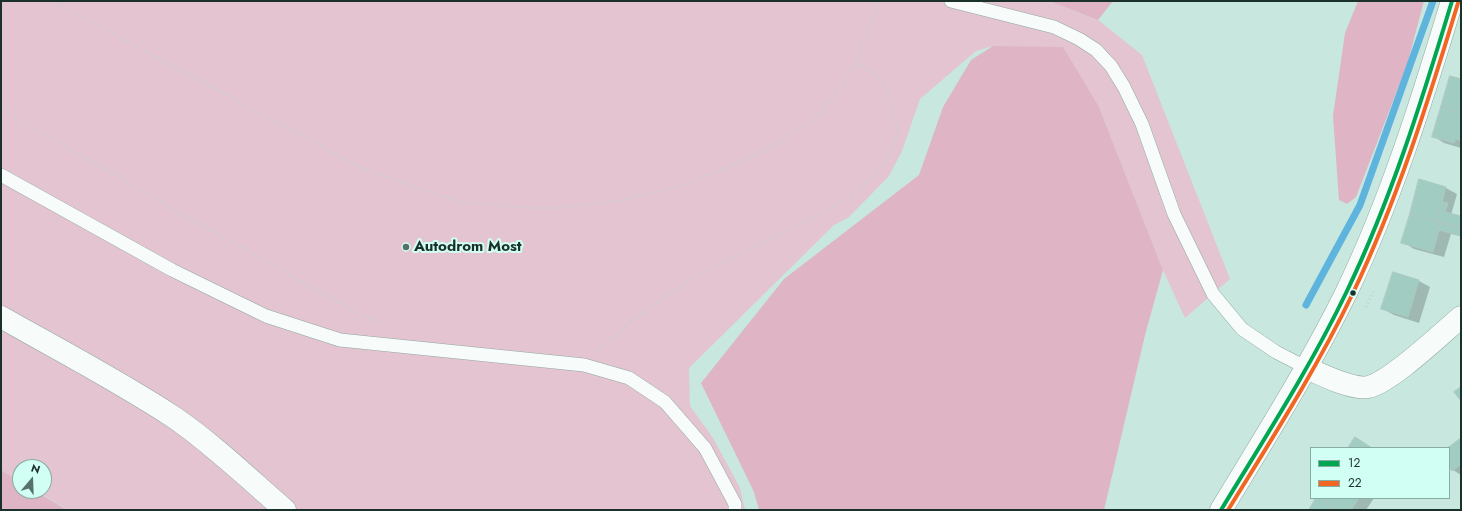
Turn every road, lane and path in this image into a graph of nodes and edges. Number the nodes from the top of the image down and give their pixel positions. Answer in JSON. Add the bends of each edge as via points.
{"nodes":[{"id":1,"x":54,"y":1,"type":"edge"},
{"id":2,"x":879,"y":1,"type":"edge"},
{"id":3,"x":951,"y":1,"type":"edge"},
{"id":4,"x":1452,"y":1,"type":"edge"},
{"id":5,"x":858,"y":62,"type":"junction"},
{"id":6,"x":1,"y":109,"type":"edge"},
{"id":7,"x":1,"y":175,"type":"edge"},
{"id":8,"x":1,"y":317,"type":"edge"},
{"id":9,"x":1461,"y":317,"type":"edge"},
{"id":10,"x":389,"y":326,"type":"dead end"},
{"id":11,"x":584,"y":365,"type":"junction"},
{"id":12,"x":1307,"y":368,"type":"junction"},
{"id":13,"x":285,"y":510,"type":"edge"},
{"id":14,"x":736,"y":510,"type":"edge"},
{"id":15,"x":1221,"y":510,"type":"edge"}],
"edges":[{"from":1,"to":5,"type":"path","via":[[358,166],[462,202],[544,209],[617,201],[688,184],[758,154],[809,123],[834,97]]},
{"from":2,"to":5,"type":"path"},
{"from":3,"to":12,"type":"lane","via":[[1054,27],[1096,50],[1111,66],[1139,118],[1174,214],[1213,294],[1242,329],[1276,352]]},
{"from":4,"to":12,"type":"street","via":[[1387,199],[1346,293]]},
{"from":5,"to":11,"type":"path","via":[[881,80],[890,96],[897,133],[882,167],[835,206],[722,263],[663,297],[618,332]]},
{"from":6,"to":10,"type":"path","via":[[190,219],[362,315]]},
{"from":7,"to":11,"type":"lane","via":[[172,270],[266,316],[340,340]]},
{"from":8,"to":13,"type":"street","via":[[124,386],[176,419]]},
{"from":9,"to":12,"type":"street","via":[[1389,377],[1368,387],[1345,384]]},
{"from":11,"to":14,"type":"lane","via":[[628,378],[665,402],[705,448]]},
{"from":12,"to":15,"type":"street"}]}
